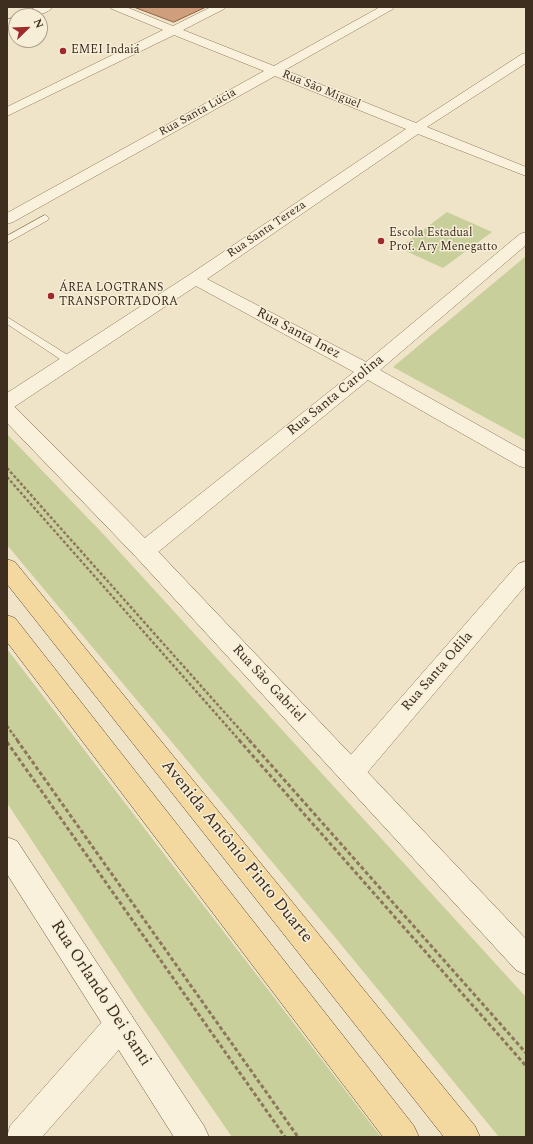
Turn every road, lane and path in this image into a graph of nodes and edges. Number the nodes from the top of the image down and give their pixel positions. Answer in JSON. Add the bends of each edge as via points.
{"nodes":[{"id":1,"x":116,"y":7,"type":"edge"},
{"id":2,"x":220,"y":7,"type":"edge"},
{"id":3,"x":390,"y":7,"type":"edge"},
{"id":4,"x":171,"y":30,"type":"junction"},
{"id":5,"x":526,"y":57,"type":"edge"},
{"id":6,"x":273,"y":71,"type":"junction"},
{"id":7,"x":7,"y":112,"type":"edge"},
{"id":8,"x":417,"y":128,"type":"junction"},
{"id":9,"x":526,"y":172,"type":"edge"},
{"id":10,"x":45,"y":218,"type":"dead end"},
{"id":11,"x":7,"y":219,"type":"edge"},
{"id":12,"x":526,"y":237,"type":"edge"},
{"id":13,"x":7,"y":240,"type":"edge"},
{"id":14,"x":195,"y":279,"type":"junction"},
{"id":15,"x":7,"y":320,"type":"edge"},
{"id":16,"x":70,"y":361,"type":"junction"},
{"id":17,"x":367,"y":372,"type":"junction"},
{"id":18,"x":7,"y":402,"type":"edge"},
{"id":19,"x":7,"y":411,"type":"edge"},
{"id":20,"x":526,"y":461,"type":"edge"},
{"id":21,"x":7,"y":468,"type":"edge"},
{"id":22,"x":7,"y":477,"type":"edge"},
{"id":23,"x":144,"y":551,"type":"junction"},
{"id":24,"x":7,"y":568,"type":"edge"},
{"id":25,"x":526,"y":570,"type":"edge"},
{"id":26,"x":7,"y":625,"type":"edge"},
{"id":27,"x":7,"y":726,"type":"edge"},
{"id":28,"x":7,"y":742,"type":"edge"},
{"id":29,"x":351,"y":773,"type":"junction"},
{"id":30,"x":7,"y":850,"type":"edge"},
{"id":31,"x":526,"y":960,"type":"edge"},
{"id":32,"x":120,"y":1025,"type":"junction"},
{"id":33,"x":526,"y":1053,"type":"edge"},
{"id":34,"x":526,"y":1066,"type":"edge"},
{"id":35,"x":20,"y":1137,"type":"edge"},
{"id":36,"x":193,"y":1137,"type":"edge"},
{"id":37,"x":285,"y":1137,"type":"edge"},
{"id":38,"x":298,"y":1137,"type":"edge"},
{"id":39,"x":403,"y":1137,"type":"edge"},
{"id":40,"x":464,"y":1137,"type":"edge"}],
"edges":[{"from":1,"to":4,"type":"street","name":"Rua São Miguel"},
{"from":2,"to":4,"type":"street"},
{"from":3,"to":6,"type":"street","name":"Rua Santa Lúcia"},
{"from":4,"to":6,"type":"street","name":"Rua São Miguel"},
{"from":4,"to":7,"type":"street"},
{"from":5,"to":8,"type":"street","name":"Rua Santa Tereza"},
{"from":6,"to":8,"type":"street","name":"Rua São Miguel"},
{"from":6,"to":11,"type":"street","name":"Rua Santa Lúcia"},
{"from":8,"to":9,"type":"street","name":"Rua São Miguel"},
{"from":8,"to":14,"type":"street","name":"Rua Santa Tereza"},
{"from":10,"to":13,"type":"lane"},
{"from":12,"to":17,"type":"street","name":"Rua Santa Carolina"},
{"from":14,"to":16,"type":"street","name":"Rua Santa Tereza"},
{"from":14,"to":17,"type":"street","name":"Rua Santa Inez"},
{"from":15,"to":16,"type":"lane"},
{"from":16,"to":18,"type":"street","name":"Rua Santa Tereza"},
{"from":17,"to":20,"type":"street","name":"Rua Santa Inez"},
{"from":17,"to":23,"type":"street","name":"Rua Santa Carolina"},
{"from":19,"to":23,"type":"street","name":"Rua São Gabriel"},
{"from":21,"to":33,"type":"path"},
{"from":22,"to":34,"type":"path"},
{"from":23,"to":29,"type":"street","name":"Rua São Gabriel"},
{"from":24,"to":40,"type":"main road","name":"Avenida Antônio Pinto Duarte"},
{"from":25,"to":29,"type":"street","name":"Rua Santa Odila"},
{"from":26,"to":39,"type":"main road"},
{"from":27,"to":38,"type":"path"},
{"from":28,"to":37,"type":"path"},
{"from":29,"to":31,"type":"street","name":"Rua São Gabriel"},
{"from":30,"to":32,"type":"street","name":"Rua Orlando Dei Santi"},
{"from":32,"to":35,"type":"street"},
{"from":32,"to":36,"type":"street","name":"Rua Orlando Dei Santi"}]}
